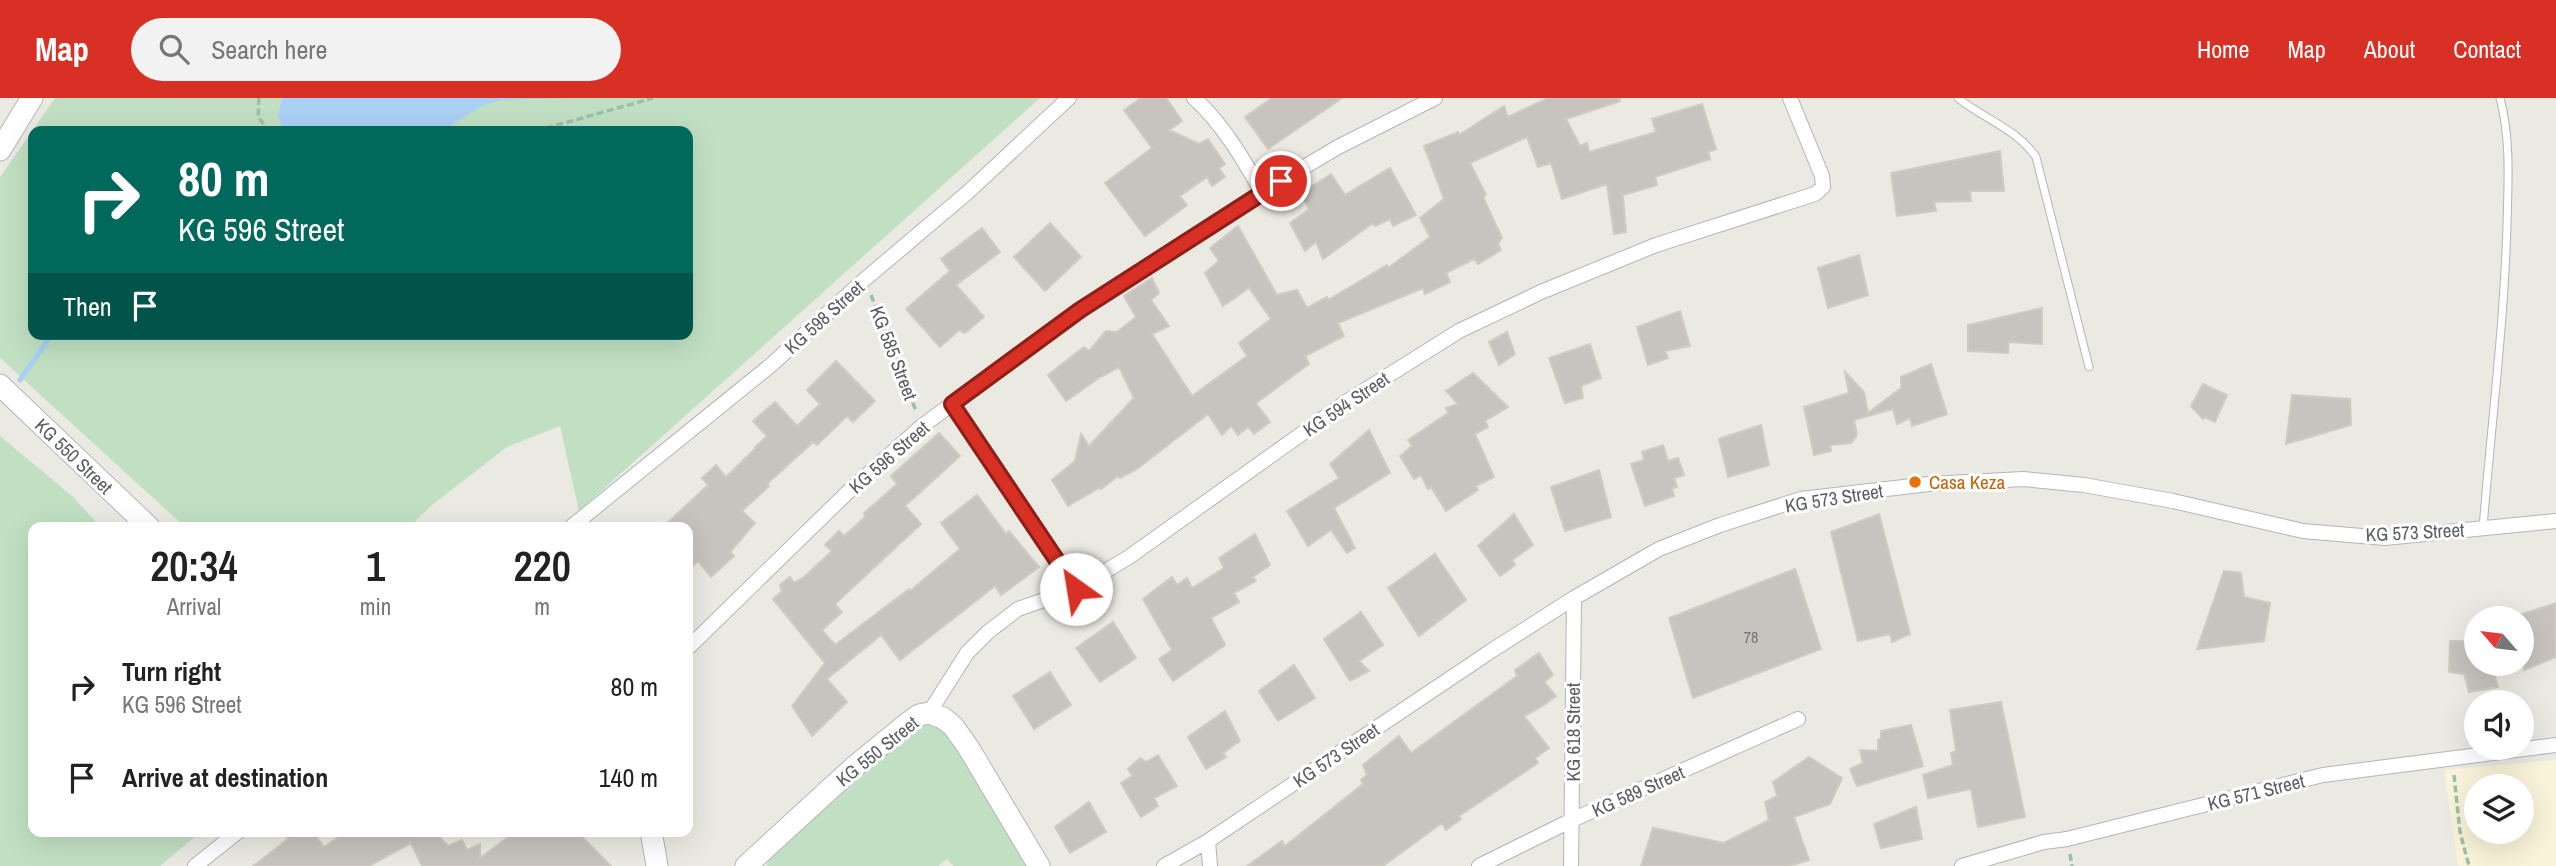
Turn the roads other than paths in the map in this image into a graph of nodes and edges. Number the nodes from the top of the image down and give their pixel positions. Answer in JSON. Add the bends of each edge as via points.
{"nodes":[{"id":1,"x":32,"y":98,"type":"edge"},
{"id":2,"x":1069,"y":98,"type":"edge"},
{"id":3,"x":1194,"y":98,"type":"edge"},
{"id":4,"x":1436,"y":98,"type":"edge"},
{"id":5,"x":1790,"y":98,"type":"edge"},
{"id":6,"x":1958,"y":98,"type":"edge"},
{"id":7,"x":2500,"y":98,"type":"edge"},
{"id":8,"x":0,"y":150,"type":"edge"},
{"id":9,"x":1262,"y":192,"type":"junction"},
{"id":10,"x":2089,"y":367,"type":"dead end"},
{"id":11,"x":0,"y":385,"type":"edge"},
{"id":12,"x":952,"y":404,"type":"junction"},
{"id":13,"x":2556,"y":521,"type":"edge"},
{"id":14,"x":144,"y":522,"type":"edge"},
{"id":15,"x":577,"y":522,"type":"edge"},
{"id":16,"x":2483,"y":528,"type":"junction"},
{"id":17,"x":1076,"y":589,"type":"junction"},
{"id":18,"x":1574,"y":598,"type":"junction"},
{"id":19,"x":693,"y":643,"type":"edge"},
{"id":20,"x":929,"y":713,"type":"junction"},
{"id":21,"x":1798,"y":719,"type":"dead end"},
{"id":22,"x":2556,"y":745,"type":"edge"},
{"id":23,"x":1572,"y":820,"type":"junction"},
{"id":24,"x":231,"y":837,"type":"edge"},
{"id":25,"x":652,"y":837,"type":"edge"},
{"id":26,"x":1208,"y":841,"type":"junction"},
{"id":27,"x":195,"y":866,"type":"edge"},
{"id":28,"x":657,"y":866,"type":"edge"},
{"id":29,"x":746,"y":866,"type":"edge"},
{"id":30,"x":1040,"y":866,"type":"edge"},
{"id":31,"x":1164,"y":866,"type":"edge"},
{"id":32,"x":1210,"y":866,"type":"edge"},
{"id":33,"x":1479,"y":866,"type":"edge"},
{"id":34,"x":1571,"y":866,"type":"edge"},
{"id":35,"x":1962,"y":866,"type":"edge"}],
"edges":[{"from":1,"to":8,"type":"street"},
{"from":2,"to":15,"type":"street","name":"KG 598 Street","via":[[771,365]]},
{"from":3,"to":9,"type":"street","via":[[1241,156]]},
{"from":4,"to":9,"type":"street","name":"KG 596 Street"},
{"from":5,"to":17,"type":"street","name":"KG 594 Street","via":[[1822,176],[1823,187],[1815,194],[1656,245],[1459,331],[1346,402]]},
{"from":6,"to":10,"type":"lane","via":[[2018,136],[2036,157]]},
{"from":7,"to":16,"type":"lane","via":[[2508,162],[2505,300]]},
{"from":9,"to":12,"type":"street","name":"KG 596 Street","via":[[1080,310]]},
{"from":11,"to":14,"type":"street","name":"KG 550 Street"},
{"from":12,"to":17,"type":"street"},
{"from":12,"to":19,"type":"street","name":"KG 596 Street","via":[[850,490]]},
{"from":13,"to":16,"type":"street","name":"KG 573 Street"},
{"from":16,"to":18,"type":"street","name":"KG 573 Street","via":[[2372,537],[2302,531],[2084,485],[2024,479],[1929,484],[1790,502],[1659,549]]},
{"from":17,"to":20,"type":"street","name":"KG 594 Street","via":[[1018,609],[988,632],[967,653]]},
{"from":18,"to":23,"type":"street","name":"KG 618 Street"},
{"from":18,"to":26,"type":"street","name":"KG 573 Street"},
{"from":20,"to":29,"type":"street","name":"KG 550 Street","via":[[919,715],[854,767]]},
{"from":20,"to":30,"type":"street","name":"KG 550 Street","via":[[953,726]]},
{"from":21,"to":23,"type":"street","name":"KG 589 Street"},
{"from":22,"to":35,"type":"street","name":"KG 571 Street","via":[[2323,775]]},
{"from":23,"to":33,"type":"street","name":"KG 589 Street"},
{"from":23,"to":34,"type":"street","name":"KG 618 Street"},
{"from":24,"to":27,"type":"street"},
{"from":25,"to":28,"type":"street"},
{"from":26,"to":31,"type":"street","name":"KG 573 Street"},
{"from":26,"to":32,"type":"street"}]}
